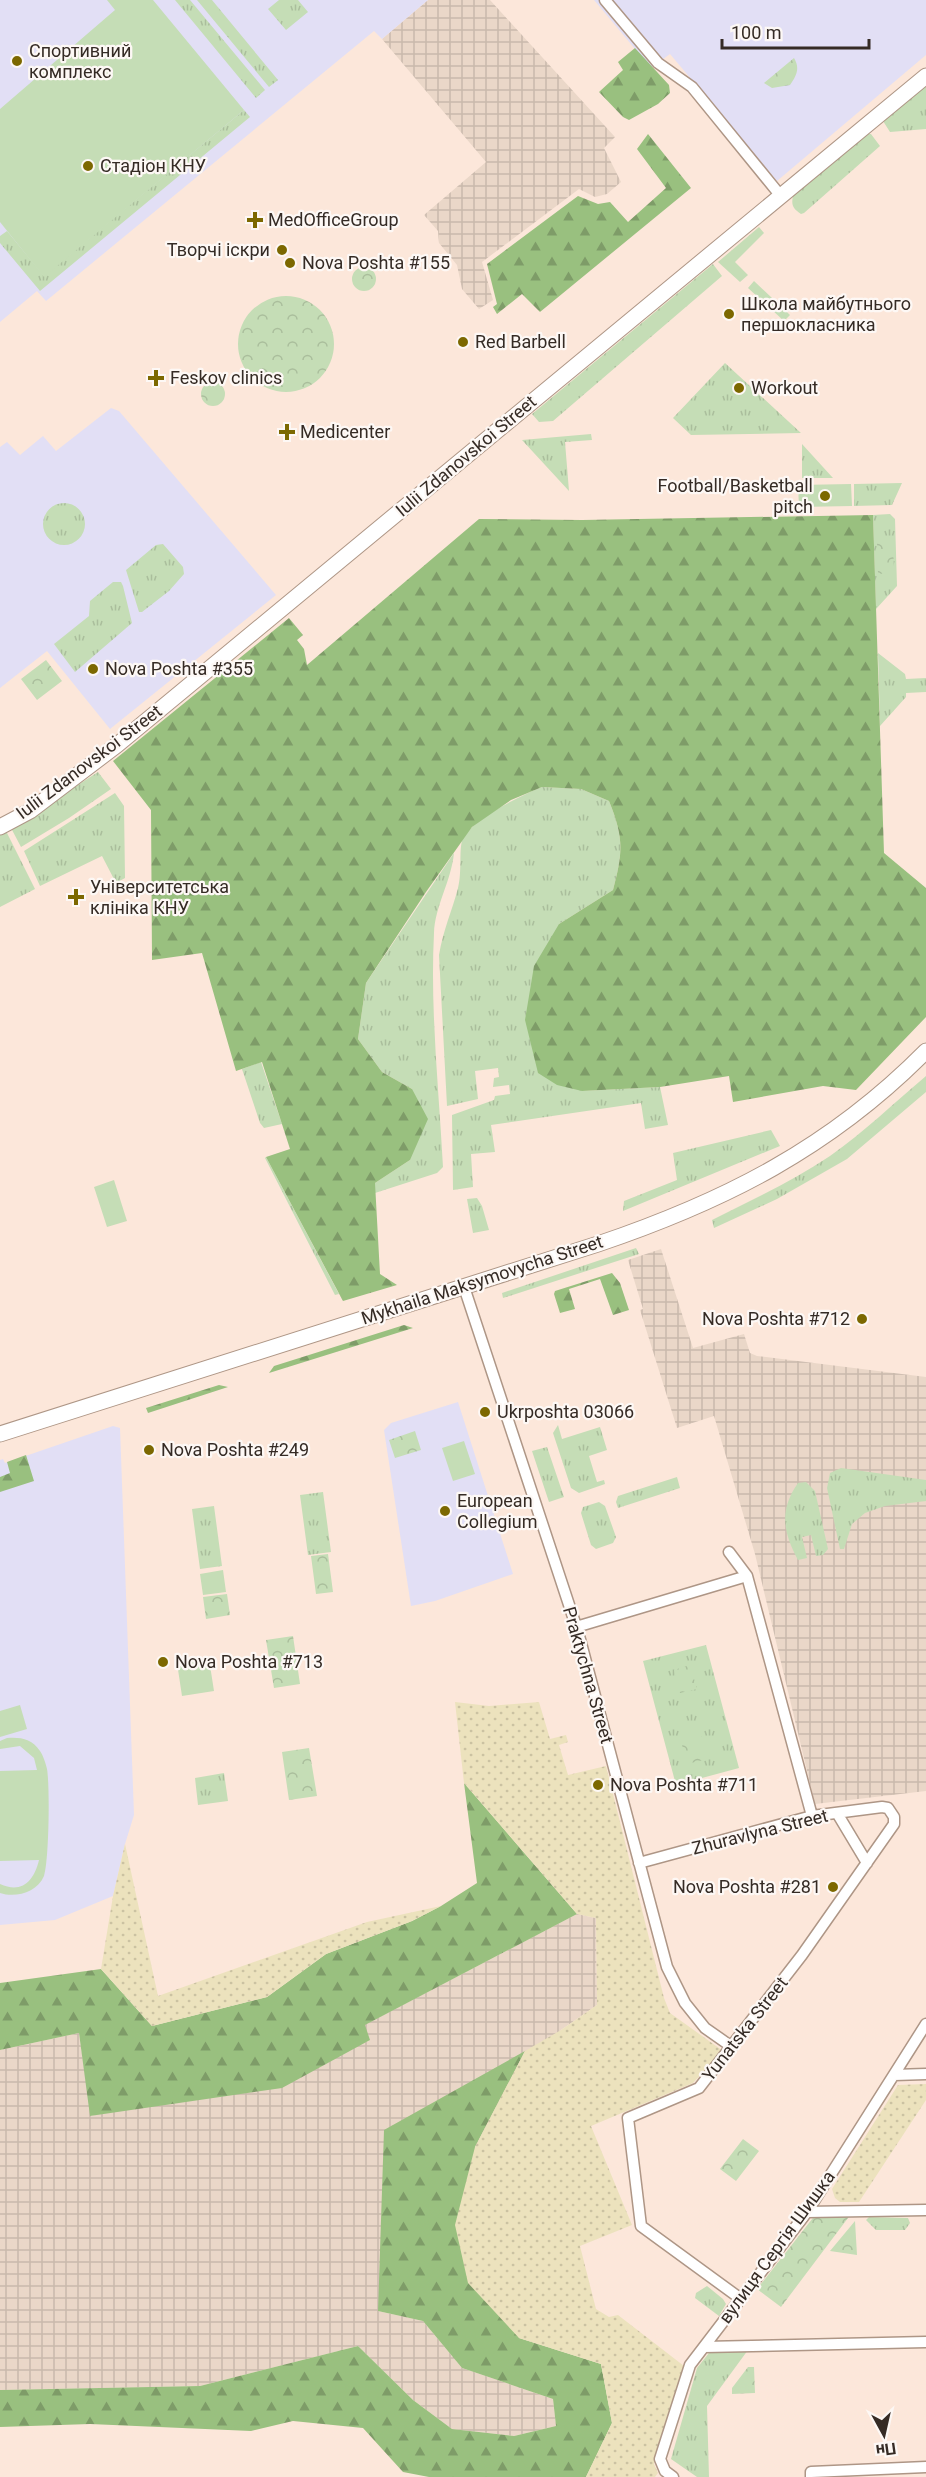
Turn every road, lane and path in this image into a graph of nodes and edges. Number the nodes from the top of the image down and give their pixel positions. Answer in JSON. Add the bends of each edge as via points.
{"nodes":[{"id":1,"x":605,"y":0,"type":"edge"},
{"id":2,"x":926,"y":76,"type":"edge"},
{"id":3,"x":780,"y":195,"type":"junction"},
{"id":4,"x":0,"y":827,"type":"edge"},
{"id":5,"x":926,"y":1051,"type":"edge"},
{"id":6,"x":464,"y":1287,"type":"junction"},
{"id":7,"x":0,"y":1434,"type":"edge"},
{"id":8,"x":729,"y":1552,"type":"dead end"},
{"id":9,"x":747,"y":1576,"type":"junction"},
{"id":10,"x":576,"y":1627,"type":"junction"},
{"id":11,"x":882,"y":1807,"type":"joint"},
{"id":12,"x":837,"y":1813,"type":"junction"},
{"id":13,"x":812,"y":1816,"type":"junction"},
{"id":14,"x":639,"y":1863,"type":"junction"},
{"id":15,"x":867,"y":1863,"type":"junction"},
{"id":16,"x":926,"y":2024,"type":"edge"},
{"id":17,"x":732,"y":2047,"type":"junction"},
{"id":18,"x":926,"y":2074,"type":"edge"},
{"id":19,"x":894,"y":2075,"type":"junction"},
{"id":20,"x":926,"y":2210,"type":"edge"},
{"id":21,"x":807,"y":2212,"type":"junction"},
{"id":22,"x":741,"y":2299,"type":"junction"},
{"id":23,"x":926,"y":2342,"type":"edge"},
{"id":24,"x":704,"y":2347,"type":"junction"},
{"id":25,"x":926,"y":2467,"type":"edge"},
{"id":26,"x":673,"y":2477,"type":"edge"},
{"id":27,"x":811,"y":2477,"type":"edge"}],
"edges":[{"from":1,"to":3,"type":"street","via":[[658,63],[692,87]]},
{"from":2,"to":3,"type":"street","name":"Iulii Zdanovskoi Street"},
{"from":3,"to":4,"type":"street","name":"Iulii Zdanovskoi Street","via":[[124,739],[30,811]]},
{"from":5,"to":6,"type":"street","name":"Mykhaila Maksymovycha Street","via":[[850,1119],[750,1182],[652,1225]]},
{"from":6,"to":7,"type":"street","name":"Mykhaila Maksymovycha Street"},
{"from":6,"to":10,"type":"street","name":"Praktychna Street"},
{"from":8,"to":9,"type":"street"},
{"from":9,"to":10,"type":"street"},
{"from":9,"to":13,"type":"street"},
{"from":10,"to":14,"type":"street","name":"Praktychna Street"},
{"from":11,"to":12,"type":"street","name":"Zhuravlyna Street"},
{"from":11,"to":15,"type":"street","name":"Yunatska Street","via":[[892,1812],[894,1824]]},
{"from":12,"to":13,"type":"street","name":"Zhuravlyna Street"},
{"from":12,"to":15,"type":"street"},
{"from":13,"to":14,"type":"street","name":"Zhuravlyna Street"},
{"from":14,"to":17,"type":"street","name":"Praktychna Street","via":[[668,1967],[686,2003],[705,2028]]},
{"from":15,"to":17,"type":"street","name":"Yunatska Street"},
{"from":16,"to":19,"type":"street","name":"вулиця Сергія Шишка"},
{"from":17,"to":22,"type":"street","name":"Yunatska Street","via":[[699,2088],[628,2118],[641,2226]]},
{"from":18,"to":19,"type":"street"},
{"from":19,"to":21,"type":"street","name":"вулиця Сергія Шишка"},
{"from":20,"to":21,"type":"street"},
{"from":21,"to":22,"type":"street","name":"вулиця Сергія Шишка"},
{"from":22,"to":24,"type":"street","name":"вулиця Сергія Шишка"},
{"from":23,"to":24,"type":"street"},
{"from":24,"to":26,"type":"street","name":"вулиця Сергія Шишка","via":[[690,2364],[660,2459]]},
{"from":25,"to":27,"type":"street","via":[[811,2472]]}]}
